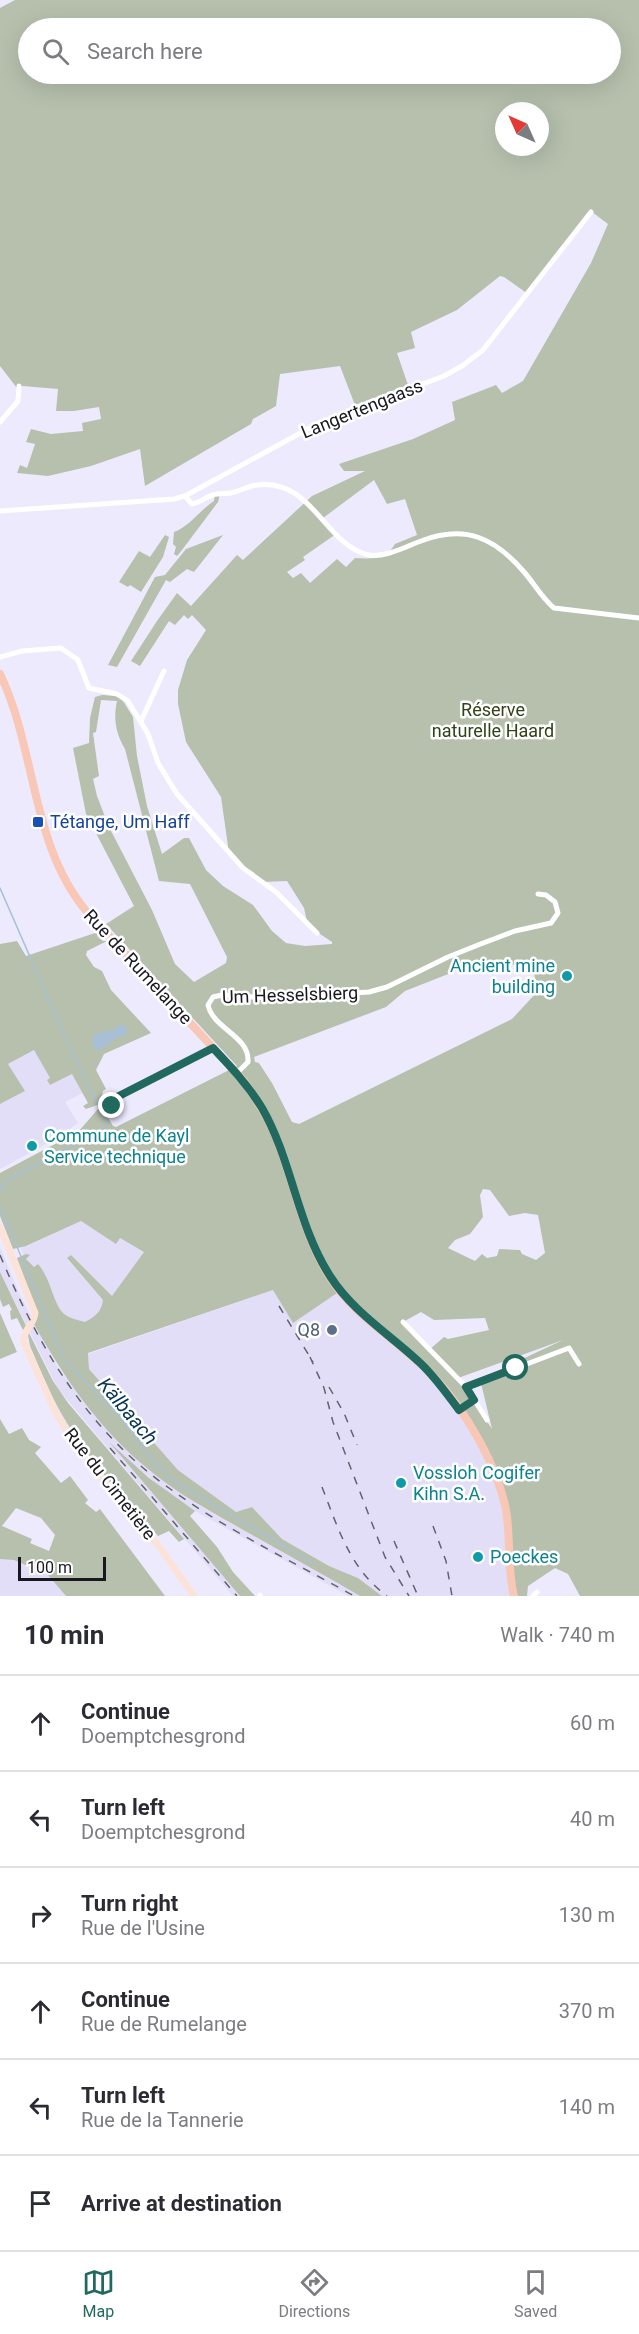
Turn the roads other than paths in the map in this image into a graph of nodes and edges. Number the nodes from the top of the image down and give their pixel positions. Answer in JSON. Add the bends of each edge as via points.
{"nodes":[{"id":1,"x":591,"y":212,"type":"dead end"},
{"id":2,"x":19,"y":386,"type":"dead end"},
{"id":3,"x":0,"y":422,"type":"edge"},
{"id":4,"x":185,"y":496,"type":"junction"},
{"id":5,"x":0,"y":511,"type":"edge"},
{"id":6,"x":639,"y":618,"type":"edge"},
{"id":7,"x":0,"y":657,"type":"edge"},
{"id":8,"x":164,"y":671,"type":"dead end"},
{"id":9,"x":0,"y":674,"type":"edge"},
{"id":10,"x":141,"y":721,"type":"junction"},
{"id":11,"x":537,"y":894,"type":"dead end"},
{"id":12,"x":317,"y":933,"type":"dead end"},
{"id":13,"x":213,"y":1048,"type":"junction"},
{"id":14,"x":237,"y":1073,"type":"junction"},
{"id":15,"x":115,"y":1098,"type":"dead end"},
{"id":16,"x":0,"y":1227,"type":"edge"},
{"id":17,"x":403,"y":1322,"type":"dead end"},
{"id":18,"x":579,"y":1364,"type":"dead end"},
{"id":19,"x":466,"y":1387,"type":"junction"},
{"id":20,"x":474,"y":1400,"type":"junction"},
{"id":21,"x":459,"y":1410,"type":"junction"},
{"id":22,"x":487,"y":1420,"type":"dead end"},
{"id":23,"x":194,"y":1596,"type":"edge"},
{"id":24,"x":514,"y":1596,"type":"edge"}],
"edges":[{"from":1,"to":4,"type":"street","name":"Langertengaass","via":[[483,350],[462,366],[317,424]]},
{"from":2,"to":3,"type":"street","via":[[18,401]]},
{"from":4,"to":5,"type":"street","name":"Langertengaass"},
{"from":4,"to":6,"type":"street","via":[[192,504],[215,494],[257,485],[276,486],[307,501],[346,543],[369,555],[391,552],[441,534],[466,533],[504,553],[554,608]]},
{"from":7,"to":10,"type":"street","via":[[61,648],[78,660],[89,688],[117,694],[128,701]]},
{"from":8,"to":10,"type":"street"},
{"from":9,"to":13,"type":"main road","name":"Rue de Rumelange","via":[[48,842],[68,887]]},
{"from":10,"to":12,"type":"street","via":[[158,763],[177,794],[243,868],[276,892]]},
{"from":11,"to":14,"type":"street","name":"Um Hesselsbierg","via":[[555,902],[558,914],[550,923],[515,931],[448,957],[387,987],[352,994],[213,997],[208,1005],[214,1018],[248,1055],[248,1062]]},
{"from":13,"to":14,"type":"main road","name":"Rue de Rumelange"},
{"from":13,"to":15,"type":"street"},
{"from":14,"to":21,"type":"main road","name":"Rue de Rumelange","via":[[273,1130],[312,1242],[329,1276],[340,1291],[435,1378]]},
{"from":16,"to":23,"type":"main road","name":"Rue du Cimetière","via":[[35,1313],[24,1340],[56,1413],[71,1438]]},
{"from":17,"to":19,"type":"street"},
{"from":18,"to":19,"type":"street","via":[[569,1348]]},
{"from":19,"to":20,"type":"street"},
{"from":20,"to":21,"type":"street"},
{"from":20,"to":22,"type":"street"},
{"from":21,"to":24,"type":"main road","name":"Rue de Rumelange","via":[[489,1460],[502,1494]]}]}
